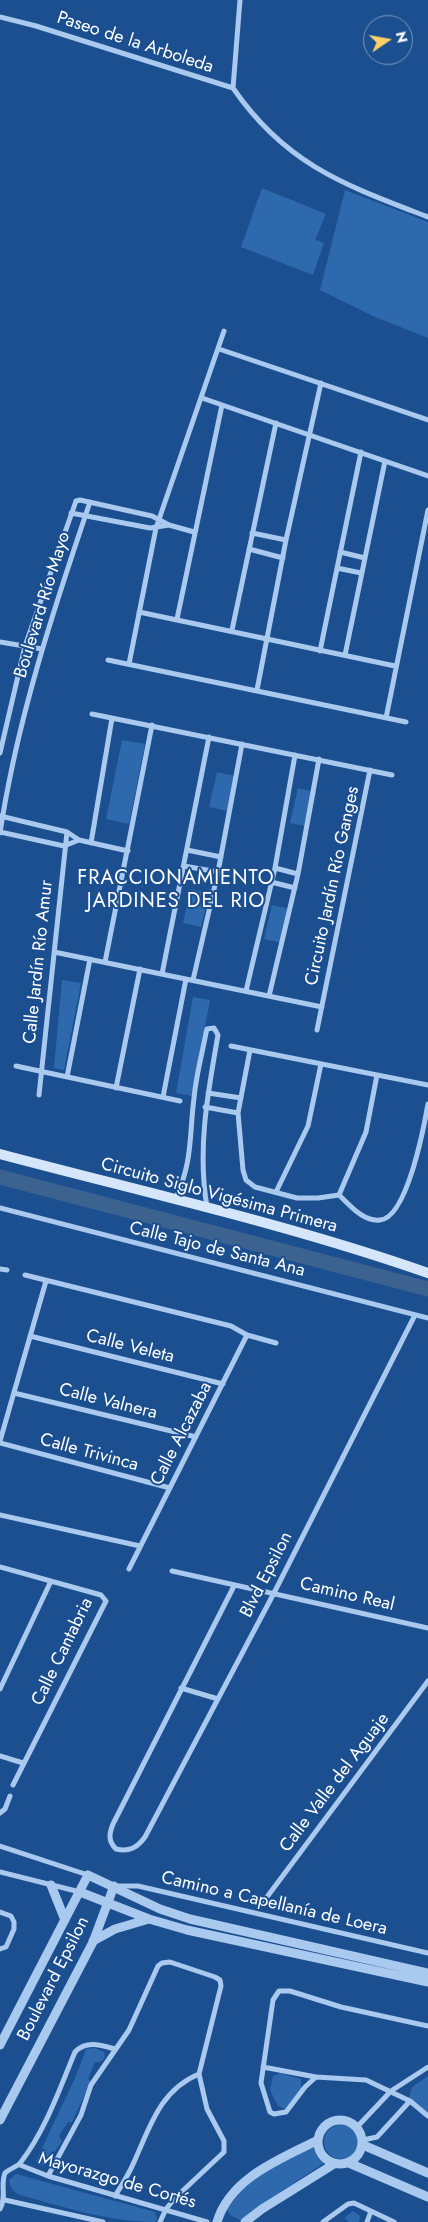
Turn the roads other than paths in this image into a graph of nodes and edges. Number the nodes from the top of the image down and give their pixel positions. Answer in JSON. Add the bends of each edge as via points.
{"nodes":[{"id":1,"x":240,"y":0,"type":"edge"},
{"id":2,"x":0,"y":17,"type":"edge"},
{"id":3,"x":232,"y":88,"type":"junction"},
{"id":4,"x":428,"y":217,"type":"edge"},
{"id":5,"x":224,"y":331,"type":"dead end"},
{"id":6,"x":218,"y":349,"type":"junction"},
{"id":7,"x":321,"y":383,"type":"junction"},
{"id":8,"x":202,"y":398,"type":"junction"},
{"id":9,"x":222,"y":405,"type":"junction"},
{"id":10,"x":428,"y":420,"type":"edge"},
{"id":11,"x":276,"y":423,"type":"junction"},
{"id":12,"x":310,"y":434,"type":"junction"},
{"id":13,"x":360,"y":452,"type":"junction"},
{"id":14,"x":385,"y":461,"type":"junction"},
{"id":15,"x":428,"y":476,"type":"edge"},
{"id":16,"x":90,"y":502,"type":"junction"},
{"id":17,"x":428,"y":510,"type":"edge"},
{"id":18,"x":71,"y":513,"type":"junction"},
{"id":19,"x":85,"y":517,"type":"junction"},
{"id":20,"x":160,"y":520,"type":"junction"},
{"id":21,"x":170,"y":525,"type":"junction"},
{"id":22,"x":156,"y":528,"type":"junction"},
{"id":23,"x":194,"y":532,"type":"junction"},
{"id":24,"x":252,"y":533,"type":"junction"},
{"id":25,"x":286,"y":540,"type":"junction"},
{"id":26,"x":249,"y":549,"type":"junction"},
{"id":27,"x":340,"y":552,"type":"junction"},
{"id":28,"x":283,"y":558,"type":"junction"},
{"id":29,"x":365,"y":558,"type":"junction"},
{"id":30,"x":337,"y":568,"type":"junction"},
{"id":31,"x":362,"y":573,"type":"junction"},
{"id":32,"x":139,"y":612,"type":"junction"},
{"id":33,"x":177,"y":619,"type":"junction"},
{"id":34,"x":232,"y":630,"type":"junction"},
{"id":35,"x":268,"y":638,"type":"junction"},
{"id":36,"x":0,"y":642,"type":"edge"},
{"id":37,"x":25,"y":646,"type":"junction"},
{"id":38,"x":42,"y":649,"type":"junction"},
{"id":39,"x":320,"y":651,"type":"junction"},
{"id":40,"x":345,"y":655,"type":"junction"},
{"id":41,"x":108,"y":660,"type":"dead end"},
{"id":42,"x":129,"y":664,"type":"junction"},
{"id":43,"x":395,"y":666,"type":"junction"},
{"id":44,"x":257,"y":690,"type":"junction"},
{"id":45,"x":92,"y":714,"type":"dead end"},
{"id":46,"x":112,"y":718,"type":"junction"},
{"id":47,"x":386,"y":718,"type":"junction"},
{"id":48,"x":406,"y":722,"type":"dead end"},
{"id":49,"x":152,"y":725,"type":"junction"},
{"id":50,"x":209,"y":737,"type":"junction"},
{"id":51,"x":242,"y":744,"type":"junction"},
{"id":52,"x":0,"y":753,"type":"edge"},
{"id":53,"x":295,"y":755,"type":"junction"},
{"id":54,"x":319,"y":759,"type":"junction"},
{"id":55,"x":370,"y":770,"type":"junction"},
{"id":56,"x":392,"y":776,"type":"dead end"},
{"id":57,"x":1,"y":817,"type":"edge"},
{"id":58,"x":67,"y":832,"type":"junction"},
{"id":59,"x":0,"y":833,"type":"edge"},
{"id":60,"x":78,"y":840,"type":"junction"},
{"id":61,"x":91,"y":843,"type":"junction"},
{"id":62,"x":64,"y":846,"type":"junction"},
{"id":63,"x":187,"y":850,"type":"junction"},
{"id":64,"x":128,"y":851,"type":"junction"},
{"id":65,"x":221,"y":857,"type":"junction"},
{"id":66,"x":184,"y":866,"type":"junction"},
{"id":67,"x":275,"y":868,"type":"junction"},
{"id":68,"x":218,"y":872,"type":"junction"},
{"id":69,"x":298,"y":874,"type":"junction"},
{"id":70,"x":272,"y":882,"type":"junction"},
{"id":71,"x":295,"y":888,"type":"junction"},
{"id":72,"x":54,"y":952,"type":"junction"},
{"id":73,"x":90,"y":959,"type":"junction"},
{"id":74,"x":104,"y":962,"type":"junction"},
{"id":75,"x":140,"y":969,"type":"junction"},
{"id":76,"x":162,"y":974,"type":"junction"},
{"id":77,"x":186,"y":979,"type":"junction"},
{"id":78,"x":193,"y":980,"type":"junction"},
{"id":79,"x":246,"y":991,"type":"junction"},
{"id":80,"x":269,"y":996,"type":"junction"},
{"id":81,"x":322,"y":1007,"type":"junction"},
{"id":82,"x":317,"y":1030,"type":"dead end"},
{"id":83,"x":231,"y":1046,"type":"dead end"},
{"id":84,"x":250,"y":1050,"type":"junction"},
{"id":85,"x":321,"y":1064,"type":"junction"},
{"id":86,"x":16,"y":1066,"type":"dead end"},
{"id":87,"x":41,"y":1070,"type":"junction"},
{"id":88,"x":377,"y":1075,"type":"junction"},
{"id":89,"x":66,"y":1077,"type":"junction"},
{"id":90,"x":428,"y":1085,"type":"edge"},
{"id":91,"x":116,"y":1088,"type":"junction"},
{"id":92,"x":208,"y":1093,"type":"junction"},
{"id":93,"x":39,"y":1096,"type":"dead end"},
{"id":94,"x":163,"y":1098,"type":"junction"},
{"id":95,"x":241,"y":1098,"type":"junction"},
{"id":96,"x":180,"y":1101,"type":"dead end"},
{"id":97,"x":428,"y":1104,"type":"edge"},
{"id":98,"x":205,"y":1108,"type":"junction"},
{"id":99,"x":238,"y":1113,"type":"junction"},
{"id":100,"x":0,"y":1154,"type":"edge"},
{"id":101,"x":189,"y":1161,"type":"junction"},
{"id":102,"x":202,"y":1162,"type":"junction"},
{"id":103,"x":276,"y":1192,"type":"junction"},
{"id":104,"x":339,"y":1194,"type":"junction"},
{"id":105,"x":175,"y":1200,"type":"junction"},
{"id":106,"x":0,"y":1208,"type":"edge"},
{"id":107,"x":207,"y":1208,"type":"junction"},
{"id":108,"x":0,"y":1268,"type":"edge"},
{"id":109,"x":7,"y":1270,"type":"dead end"},
{"id":110,"x":428,"y":1273,"type":"edge"},
{"id":111,"x":25,"y":1276,"type":"dead end"},
{"id":112,"x":46,"y":1281,"type":"junction"},
{"id":113,"x":415,"y":1315,"type":"junction"},
{"id":114,"x":428,"y":1318,"type":"edge"},
{"id":115,"x":247,"y":1334,"type":"junction"},
{"id":116,"x":30,"y":1336,"type":"junction"},
{"id":117,"x":276,"y":1344,"type":"dead end"},
{"id":118,"x":223,"y":1384,"type":"junction"},
{"id":119,"x":14,"y":1393,"type":"junction"},
{"id":120,"x":196,"y":1437,"type":"junction"},
{"id":121,"x":0,"y":1442,"type":"edge"},
{"id":122,"x":170,"y":1488,"type":"junction"},
{"id":123,"x":0,"y":1515,"type":"edge"},
{"id":124,"x":140,"y":1546,"type":"junction"},
{"id":125,"x":0,"y":1567,"type":"edge"},
{"id":126,"x":129,"y":1569,"type":"dead end"},
{"id":127,"x":172,"y":1571,"type":"dead end"},
{"id":128,"x":51,"y":1581,"type":"junction"},
{"id":129,"x":234,"y":1586,"type":"junction"},
{"id":130,"x":274,"y":1593,"type":"junction"},
{"id":131,"x":428,"y":1628,"type":"edge"},
{"id":132,"x":428,"y":1681,"type":"edge"},
{"id":133,"x":181,"y":1688,"type":"junction"},
{"id":134,"x":0,"y":1689,"type":"edge"},
{"id":135,"x":218,"y":1699,"type":"junction"},
{"id":136,"x":0,"y":1756,"type":"edge"},
{"id":137,"x":23,"y":1762,"type":"junction"},
{"id":138,"x":13,"y":1785,"type":"dead end"},
{"id":139,"x":10,"y":1796,"type":"dead end"},
{"id":140,"x":0,"y":1813,"type":"edge"},
{"id":141,"x":0,"y":1846,"type":"edge"},
{"id":142,"x":0,"y":1872,"type":"edge"},
{"id":143,"x":88,"y":1875,"type":"junction"},
{"id":144,"x":51,"y":1885,"type":"junction"},
{"id":145,"x":114,"y":1886,"type":"junction"},
{"id":146,"x":80,"y":1892,"type":"junction"},
{"id":147,"x":264,"y":1901,"type":"dead end"},
{"id":148,"x":108,"y":1904,"type":"junction"},
{"id":149,"x":0,"y":1912,"type":"edge"},
{"id":150,"x":149,"y":1919,"type":"junction"},
{"id":151,"x":65,"y":1920,"type":"junction"},
{"id":152,"x":93,"y":1942,"type":"junction"},
{"id":153,"x":0,"y":1950,"type":"edge"},
{"id":154,"x":428,"y":1953,"type":"edge"},
{"id":155,"x":428,"y":1973,"type":"edge"},
{"id":156,"x":428,"y":1982,"type":"edge"},
{"id":157,"x":428,"y":2026,"type":"edge"},
{"id":158,"x":0,"y":2045,"type":"edge"},
{"id":159,"x":115,"y":2049,"type":"junction"},
{"id":160,"x":263,"y":2066,"type":"junction"},
{"id":161,"x":428,"y":2067,"type":"edge"},
{"id":162,"x":199,"y":2074,"type":"junction"},
{"id":163,"x":316,"y":2077,"type":"junction"},
{"id":164,"x":391,"y":2091,"type":"junction"},
{"id":165,"x":410,"y":2101,"type":"junction"},
{"id":166,"x":428,"y":2116,"type":"edge"},
{"id":167,"x":0,"y":2120,"type":"edge"},
{"id":168,"x":357,"y":2127,"type":"junction"},
{"id":169,"x":318,"y":2140,"type":"junction"},
{"id":170,"x":363,"y":2142,"type":"junction"},
{"id":171,"x":349,"y":2163,"type":"junction"},
{"id":172,"x":334,"y":2164,"type":"junction"},
{"id":173,"x":20,"y":2165,"type":"junction"},
{"id":174,"x":428,"y":2173,"type":"edge"},
{"id":175,"x":48,"y":2176,"type":"junction"},
{"id":176,"x":115,"y":2196,"type":"junction"},
{"id":177,"x":428,"y":2197,"type":"edge"},
{"id":178,"x":5,"y":2200,"type":"junction"},
{"id":179,"x":0,"y":2209,"type":"edge"},
{"id":180,"x":166,"y":2209,"type":"junction"},
{"id":181,"x":371,"y":2211,"type":"junction"},
{"id":182,"x":255,"y":2218,"type":"edge"},
{"id":183,"x":79,"y":2220,"type":"edge"},
{"id":184,"x":103,"y":2222,"type":"edge"},
{"id":185,"x":160,"y":2222,"type":"edge"},
{"id":186,"x":207,"y":2222,"type":"edge"},
{"id":187,"x":217,"y":2222,"type":"edge"},
{"id":188,"x":245,"y":2222,"type":"edge"},
{"id":189,"x":324,"y":2222,"type":"edge"},
{"id":190,"x":367,"y":2222,"type":"edge"},
{"id":191,"x":394,"y":2222,"type":"edge"}],
"edges":[{"from":1,"to":3,"type":"street"},
{"from":2,"to":3,"type":"street","name":"Paseo de la Arboleda"},
{"from":3,"to":4,"type":"street","via":[[260,124],[312,167],[353,189]]},
{"from":5,"to":6,"type":"street"},
{"from":6,"to":7,"type":"street"},
{"from":6,"to":8,"type":"street"},
{"from":7,"to":10,"type":"street"},
{"from":7,"to":12,"type":"street"},
{"from":8,"to":9,"type":"street"},
{"from":8,"to":20,"type":"street"},
{"from":9,"to":11,"type":"street"},
{"from":9,"to":23,"type":"street"},
{"from":11,"to":12,"type":"street"},
{"from":11,"to":24,"type":"street"},
{"from":12,"to":13,"type":"street"},
{"from":12,"to":25,"type":"street"},
{"from":13,"to":14,"type":"street"},
{"from":13,"to":27,"type":"street"},
{"from":14,"to":15,"type":"street"},
{"from":14,"to":29,"type":"street"},
{"from":16,"to":18,"type":"street","name":"Boulevard Río Mayo","via":[[76,502]]},
{"from":16,"to":19,"type":"street","name":"Boulevard Río Mayo"},
{"from":16,"to":20,"type":"street"},
{"from":17,"to":43,"type":"street"},
{"from":18,"to":19,"type":"street"},
{"from":18,"to":37,"type":"street","name":"Boulevard Río Mayo"},
{"from":19,"to":22,"type":"street"},
{"from":19,"to":38,"type":"street","name":"Boulevard Río Mayo"},
{"from":20,"to":21,"type":"street"},
{"from":20,"to":22,"type":"street"},
{"from":21,"to":22,"type":"street"},
{"from":21,"to":23,"type":"street"},
{"from":22,"to":32,"type":"street"},
{"from":23,"to":33,"type":"street"},
{"from":24,"to":25,"type":"street"},
{"from":24,"to":26,"type":"street"},
{"from":25,"to":28,"type":"street"},
{"from":26,"to":28,"type":"street"},
{"from":26,"to":34,"type":"street"},
{"from":27,"to":29,"type":"street"},
{"from":27,"to":30,"type":"street"},
{"from":28,"to":35,"type":"street"},
{"from":29,"to":31,"type":"street"},
{"from":30,"to":31,"type":"street"},
{"from":30,"to":39,"type":"street"},
{"from":31,"to":40,"type":"street"},
{"from":32,"to":33,"type":"street"},
{"from":32,"to":42,"type":"street"},
{"from":33,"to":34,"type":"street"},
{"from":34,"to":35,"type":"street"},
{"from":35,"to":39,"type":"street"},
{"from":35,"to":44,"type":"street"},
{"from":36,"to":37,"type":"street"},
{"from":37,"to":38,"type":"street"},
{"from":37,"to":52,"type":"street","name":"Boulevard Río Mayo"},
{"from":38,"to":57,"type":"street","name":"Boulevard Río Mayo","via":[[20,728]]},
{"from":39,"to":40,"type":"street"},
{"from":40,"to":43,"type":"street"},
{"from":41,"to":42,"type":"street"},
{"from":42,"to":44,"type":"street"},
{"from":43,"to":47,"type":"street"},
{"from":44,"to":47,"type":"street"},
{"from":45,"to":46,"type":"street","name":"Circuito Jardín Río Ganges"},
{"from":46,"to":49,"type":"street","name":"Circuito Jardín Río Ganges"},
{"from":46,"to":61,"type":"street"},
{"from":47,"to":48,"type":"street"},
{"from":49,"to":50,"type":"street","name":"Circuito Jardín Río Ganges"},
{"from":49,"to":64,"type":"street"},
{"from":50,"to":51,"type":"street","name":"Circuito Jardín Río Ganges"},
{"from":50,"to":63,"type":"street"},
{"from":51,"to":53,"type":"street","name":"Circuito Jardín Río Ganges"},
{"from":51,"to":65,"type":"street"},
{"from":53,"to":54,"type":"street","name":"Circuito Jardín Río Ganges"},
{"from":53,"to":67,"type":"street"},
{"from":54,"to":55,"type":"street","name":"Circuito Jardín Río Ganges"},
{"from":54,"to":69,"type":"street"},
{"from":55,"to":56,"type":"street","name":"Circuito Jardín Río Ganges"},
{"from":55,"to":81,"type":"street","name":"Circuito Jardín Río Ganges"},
{"from":57,"to":58,"type":"street"},
{"from":57,"to":59,"type":"street","name":"Boulevard Río Mayo"},
{"from":58,"to":60,"type":"street"},
{"from":58,"to":62,"type":"street","name":"Calle Jardín Río Amur"},
{"from":59,"to":62,"type":"street"},
{"from":60,"to":61,"type":"street"},
{"from":60,"to":62,"type":"street"},
{"from":61,"to":64,"type":"street"},
{"from":62,"to":72,"type":"street","name":"Calle Jardín Río Amur"},
{"from":63,"to":65,"type":"street"},
{"from":63,"to":66,"type":"street"},
{"from":64,"to":74,"type":"street"},
{"from":65,"to":68,"type":"street"},
{"from":66,"to":68,"type":"street"},
{"from":66,"to":76,"type":"street"},
{"from":67,"to":69,"type":"street"},
{"from":67,"to":70,"type":"street"},
{"from":68,"to":78,"type":"street"},
{"from":69,"to":71,"type":"street"},
{"from":70,"to":71,"type":"street"},
{"from":70,"to":79,"type":"street"},
{"from":71,"to":80,"type":"street"},
{"from":72,"to":73,"type":"street","name":"Circuito Jardín Río Ganges"},
{"from":72,"to":87,"type":"street","name":"Calle Jardín Río Amur"},
{"from":73,"to":74,"type":"street","name":"Circuito Jardín Río Ganges"},
{"from":73,"to":89,"type":"street"},
{"from":74,"to":75,"type":"street","name":"Circuito Jardín Río Ganges"},
{"from":75,"to":76,"type":"street","name":"Circuito Jardín Río Ganges"},
{"from":75,"to":91,"type":"street"},
{"from":76,"to":77,"type":"street","name":"Circuito Jardín Río Ganges"},
{"from":77,"to":78,"type":"street","name":"Circuito Jardín Río Ganges"},
{"from":77,"to":94,"type":"street"},
{"from":78,"to":79,"type":"street","name":"Circuito Jardín Río Ganges"},
{"from":79,"to":80,"type":"street","name":"Circuito Jardín Río Ganges"},
{"from":80,"to":81,"type":"street","name":"Circuito Jardín Río Ganges"},
{"from":81,"to":82,"type":"street","name":"Circuito Jardín Río Ganges"},
{"from":83,"to":84,"type":"street"},
{"from":84,"to":85,"type":"street"},
{"from":84,"to":95,"type":"street"},
{"from":85,"to":88,"type":"street"},
{"from":85,"to":103,"type":"street","via":[[308,1126]]},
{"from":86,"to":87,"type":"street"},
{"from":87,"to":89,"type":"street"},
{"from":87,"to":93,"type":"street","name":"Calle Jardín Río Amur"},
{"from":88,"to":90,"type":"street"},
{"from":88,"to":104,"type":"street","via":[[366,1132]]},
{"from":89,"to":91,"type":"street"},
{"from":91,"to":94,"type":"street"},
{"from":92,"to":95,"type":"street"},
{"from":92,"to":98,"type":"street"},
{"from":92,"to":101,"type":"street","via":[[218,1035],[214,1028],[207,1029],[194,1096]]},
{"from":94,"to":96,"type":"street"},
{"from":95,"to":99,"type":"street"},
{"from":97,"to":104,"type":"street","via":[[414,1168],[388,1218],[378,1221],[367,1218]]},
{"from":98,"to":99,"type":"street"},
{"from":98,"to":102,"type":"street"},
{"from":99,"to":103,"type":"street","via":[[246,1180],[255,1187]]},
{"from":100,"to":105,"type":"main road","name":"Circuito Siglo Vigésima Primera"},
{"from":101,"to":102,"type":"street"},
{"from":101,"to":105,"type":"street"},
{"from":102,"to":107,"type":"street"},
{"from":103,"to":104,"type":"street","via":[[307,1199]]},
{"from":105,"to":107,"type":"main road","name":"Circuito Siglo Vigésima Primera"},
{"from":106,"to":113,"type":"street","name":"Calle Tajo de Santa Ana"},
{"from":107,"to":110,"type":"main road","name":"Circuito Siglo Vigésima Primera","via":[[376,1255]]},
{"from":108,"to":109,"type":"street"},
{"from":111,"to":112,"type":"street"},
{"from":112,"to":115,"type":"street","via":[[231,1326]]},
{"from":112,"to":116,"type":"street"},
{"from":113,"to":114,"type":"street","name":"Calle Tajo de Santa Ana"},
{"from":113,"to":130,"type":"street","name":"Blvd Epsilon"},
{"from":115,"to":117,"type":"street"},
{"from":115,"to":118,"type":"street","name":"Calle Alcazaba"},
{"from":116,"to":118,"type":"street","name":"Calle Veleta"},
{"from":116,"to":119,"type":"street"},
{"from":118,"to":120,"type":"street","name":"Calle Alcazaba"},
{"from":119,"to":120,"type":"street","name":"Calle Valnera"},
{"from":119,"to":121,"type":"street"},
{"from":120,"to":122,"type":"street","name":"Calle Alcazaba"},
{"from":121,"to":122,"type":"street","name":"Calle Trivinca"},
{"from":122,"to":124,"type":"street","name":"Calle Alcazaba"},
{"from":123,"to":124,"type":"street"},
{"from":124,"to":126,"type":"street","name":"Calle Alcazaba"},
{"from":125,"to":128,"type":"street","name":"Calle Cantabria"},
{"from":127,"to":129,"type":"street","name":"Camino Real"},
{"from":128,"to":134,"type":"street"},
{"from":128,"to":137,"type":"street","name":"Calle Cantabria","via":[[101,1595],[106,1601]]},
{"from":129,"to":130,"type":"street","name":"Camino Real"},
{"from":129,"to":133,"type":"street","name":"Blvd Epsilon"},
{"from":130,"to":131,"type":"street","name":"Camino Real"},
{"from":130,"to":135,"type":"street","name":"Blvd Epsilon"},
{"from":132,"to":147,"type":"street","name":"Calle Valle del Aguaje"},
{"from":133,"to":135,"type":"street"},
{"from":133,"to":135,"type":"street","name":"Blvd Epsilon","via":[[112,1824],[110,1841],[116,1849],[133,1849],[139,1845]]},
{"from":136,"to":137,"type":"street"},
{"from":137,"to":138,"type":"street","name":"Calle Cantabria"},
{"from":139,"to":140,"type":"street"},
{"from":141,"to":143,"type":"street"},
{"from":142,"to":144,"type":"street"},
{"from":143,"to":145,"type":"street"},
{"from":143,"to":146,"type":"street","name":"Boulevard Epsilon"},
{"from":144,"to":146,"type":"street"},
{"from":144,"to":151,"type":"street"},
{"from":145,"to":148,"type":"street","name":"Boulevard Epsilon"},
{"from":145,"to":154,"type":"street","name":"Camino a Capellanía de Loera","via":[[138,1886]]},
{"from":145,"to":155,"type":"street","via":[[160,1910],[190,1920]]},
{"from":146,"to":148,"type":"street"},
{"from":146,"to":151,"type":"street","name":"Boulevard Epsilon"},
{"from":148,"to":150,"type":"street"},
{"from":148,"to":152,"type":"street","name":"Boulevard Epsilon"},
{"from":149,"to":153,"type":"street","via":[[11,1916],[14,1926],[6,1947]]},
{"from":150,"to":152,"type":"street","via":[[114,1929]]},
{"from":150,"to":156,"type":"street"},
{"from":151,"to":158,"type":"street","name":"Boulevard Epsilon"},
{"from":152,"to":167,"type":"street","name":"Boulevard Epsilon"},
{"from":157,"to":160,"type":"street","via":[[280,1991],[273,2000]]},
{"from":159,"to":162,"type":"street","via":[[129,2030],[154,1972],[161,1964],[170,1962],[215,1977],[220,1982]]},
{"from":159,"to":173,"type":"street","via":[[96,2044],[82,2046],[75,2052],[48,2117]]},
{"from":159,"to":175,"type":"street","via":[[91,2085],[81,2115]]},
{"from":160,"to":163,"type":"street"},
{"from":160,"to":163,"type":"street","via":[[260,2083],[268,2108],[274,2114],[286,2112]]},
{"from":161,"to":164,"type":"street"},
{"from":162,"to":176,"type":"street","via":[[181,2082],[163,2101],[134,2164]]},
{"from":162,"to":180,"type":"street","via":[[207,2109],[224,2141],[224,2152]]},
{"from":163,"to":164,"type":"street","via":[[361,2079]]},
{"from":164,"to":165,"type":"street"},
{"from":164,"to":168,"type":"street"},
{"from":165,"to":166,"type":"street"},
{"from":165,"to":170,"type":"street","via":[[377,2138]]},
{"from":168,"to":169,"type":"street","via":[[344,2120],[330,2122],[324,2126]]},
{"from":168,"to":170,"type":"street"},
{"from":169,"to":172,"type":"street","via":[[322,2154]]},
{"from":169,"to":187,"type":"street","via":[[240,2185],[224,2203]]},
{"from":170,"to":171,"type":"street","via":[[358,2156]]},
{"from":170,"to":174,"type":"street"},
{"from":171,"to":172,"type":"street"},
{"from":171,"to":177,"type":"street"},
{"from":172,"to":182,"type":"street"},
{"from":173,"to":175,"type":"street","name":"Mayorazgo de Cortés"},
{"from":173,"to":178,"type":"street","via":[[5,2172],[2,2183]]},
{"from":175,"to":176,"type":"street","name":"Mayorazgo de Cortés"},
{"from":176,"to":180,"type":"street","name":"Mayorazgo de Cortés"},
{"from":178,"to":179,"type":"street"},
{"from":178,"to":183,"type":"street"},
{"from":180,"to":185,"type":"street"},
{"from":180,"to":186,"type":"street","name":"Mayorazgo de Cortés"},
{"from":181,"to":189,"type":"street","via":[[351,2203]]},
{"from":181,"to":190,"type":"street"},
{"from":181,"to":191,"type":"street"},
{"from":182,"to":188,"type":"street"},
{"from":183,"to":184,"type":"street"}]}
